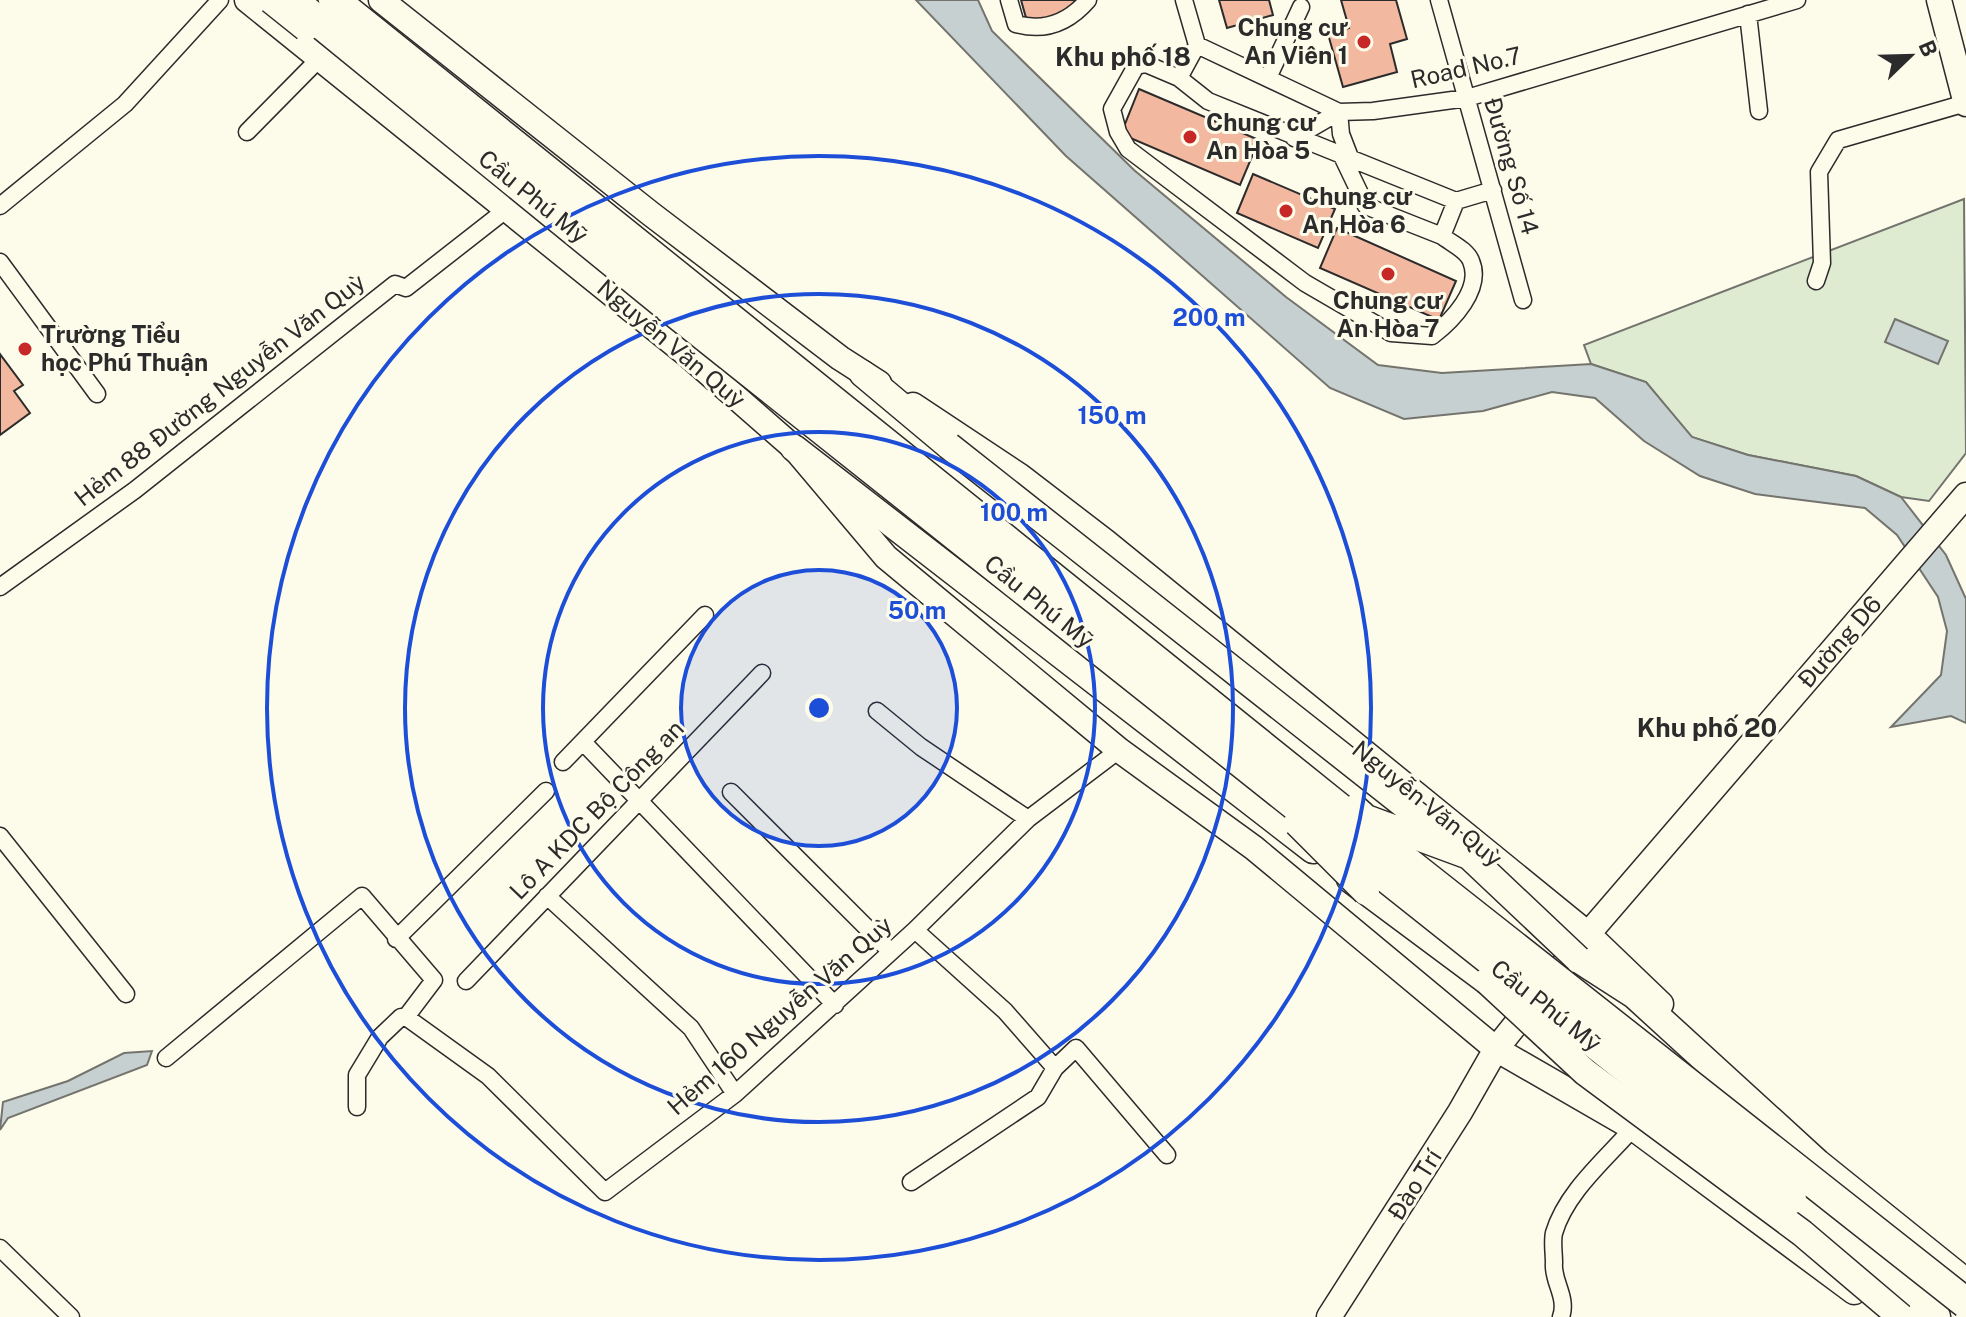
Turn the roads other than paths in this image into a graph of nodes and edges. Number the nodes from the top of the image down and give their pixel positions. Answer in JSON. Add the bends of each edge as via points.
{"nodes":[{"id":1,"x":220,"y":0,"type":"edge"},
{"id":2,"x":247,"y":0,"type":"edge"},
{"id":3,"x":271,"y":0,"type":"edge"},
{"id":4,"x":292,"y":0,"type":"edge"},
{"id":5,"x":334,"y":0,"type":"edge"},
{"id":6,"x":348,"y":0,"type":"edge"},
{"id":7,"x":381,"y":0,"type":"edge"},
{"id":8,"x":1009,"y":0,"type":"edge"},
{"id":9,"x":1088,"y":0,"type":"edge"},
{"id":10,"x":1184,"y":0,"type":"edge"},
{"id":11,"x":1439,"y":0,"type":"edge"},
{"id":12,"x":1797,"y":0,"type":"edge"},
{"id":13,"x":1939,"y":0,"type":"edge"},
{"id":14,"x":1301,"y":7,"type":"dead end"},
{"id":15,"x":1751,"y":8,"type":"edge"},
{"id":16,"x":1197,"y":45,"type":"junction"},
{"id":17,"x":318,"y":60,"type":"junction"},
{"id":18,"x":1179,"y":78,"type":"junction"},
{"id":19,"x":1268,"y":78,"type":"junction"},
{"id":20,"x":1467,"y":98,"type":"junction"},
{"id":21,"x":1966,"y":104,"type":"edge"},
{"id":22,"x":1759,"y":111,"type":"dead end"},
{"id":23,"x":1339,"y":112,"type":"junction"},
{"id":24,"x":247,"y":132,"type":"dead end"},
{"id":25,"x":1294,"y":138,"type":"junction"},
{"id":26,"x":1347,"y":158,"type":"junction"},
{"id":27,"x":1493,"y":190,"type":"junction"},
{"id":28,"x":1456,"y":201,"type":"junction"},
{"id":29,"x":0,"y":206,"type":"edge"},
{"id":30,"x":507,"y":209,"type":"junction"},
{"id":31,"x":651,"y":214,"type":"junction"},
{"id":32,"x":1442,"y":236,"type":"junction"},
{"id":33,"x":0,"y":262,"type":"edge"},
{"id":34,"x":1816,"y":281,"type":"dead end"},
{"id":35,"x":598,"y":283,"type":"junction"},
{"id":36,"x":1523,"y":300,"type":"dead end"},
{"id":37,"x":863,"y":374,"type":"junction"},
{"id":38,"x":97,"y":394,"type":"dead end"},
{"id":39,"x":949,"y":446,"type":"joint"},
{"id":40,"x":794,"y":448,"type":"junction"},
{"id":41,"x":1966,"y":495,"type":"edge"},
{"id":42,"x":887,"y":517,"type":"joint"},
{"id":43,"x":0,"y":587,"type":"edge"},
{"id":44,"x":705,"y":615,"type":"dead end"},
{"id":45,"x":762,"y":673,"type":"dead end"},
{"id":46,"x":877,"y":711,"type":"dead end"},
{"id":47,"x":583,"y":742,"type":"junction"},
{"id":48,"x":1119,"y":750,"type":"junction"},
{"id":49,"x":563,"y":762,"type":"dead end"},
{"id":50,"x":546,"y":791,"type":"dead end"},
{"id":51,"x":731,"y":792,"type":"dead end"},
{"id":52,"x":639,"y":800,"type":"junction"},
{"id":53,"x":1028,"y":819,"type":"junction"},
{"id":54,"x":0,"y":836,"type":"edge"},
{"id":55,"x":1469,"y":856,"type":"junction"},
{"id":56,"x":1366,"y":892,"type":"junction"},
{"id":57,"x":547,"y":896,"type":"junction"},
{"id":58,"x":915,"y":930,"type":"junction"},
{"id":59,"x":1588,"y":934,"type":"junction"},
{"id":60,"x":396,"y":939,"type":"junction"},
{"id":61,"x":890,"y":951,"type":"junction"},
{"id":62,"x":1578,"y":959,"type":"junction"},
{"id":63,"x":466,"y":981,"type":"dead end"},
{"id":64,"x":1487,"y":981,"type":"junction"},
{"id":65,"x":126,"y":994,"type":"dead end"},
{"id":66,"x":835,"y":1005,"type":"junction"},
{"id":67,"x":406,"y":1017,"type":"junction"},
{"id":68,"x":1496,"y":1049,"type":"junction"},
{"id":69,"x":166,"y":1058,"type":"dead end"},
{"id":70,"x":1055,"y":1068,"type":"junction"},
{"id":71,"x":735,"y":1094,"type":"junction"},
{"id":72,"x":357,"y":1107,"type":"dead end"},
{"id":73,"x":1633,"y":1128,"type":"junction"},
{"id":74,"x":1167,"y":1155,"type":"dead end"},
{"id":75,"x":911,"y":1182,"type":"dead end"},
{"id":76,"x":1799,"y":1188,"type":"junction"},
{"id":77,"x":0,"y":1248,"type":"edge"},
{"id":78,"x":1966,"y":1265,"type":"edge"},
{"id":79,"x":1966,"y":1282,"type":"edge"},
{"id":80,"x":1966,"y":1303,"type":"edge"},
{"id":81,"x":71,"y":1317,"type":"edge"},
{"id":82,"x":1329,"y":1317,"type":"edge"},
{"id":83,"x":1561,"y":1317,"type":"edge"},
{"id":84,"x":1884,"y":1317,"type":"edge"},
{"id":85,"x":1901,"y":1317,"type":"edge"},
{"id":86,"x":1935,"y":1317,"type":"edge"}],
"edges":[{"from":1,"to":29,"type":"street","via":[[125,104]]},
{"from":2,"to":17,"type":"street","name":"Nguyễn Văn Quỳ"},
{"from":3,"to":56,"type":"main road","name":"Cầu Phú Mỹ","bridge":true,"via":[[1255,788],[1315,838]]},
{"from":4,"to":76,"type":"highway","name":"Cầu Phú Mỹ","bridge":true,"via":[[716,345]]},
{"from":5,"to":76,"type":"highway","name":"Cầu Phú Mỹ","bridge":true,"via":[[1360,825]]},
{"from":6,"to":55,"type":"main road","name":"Cầu Phú Mỹ","bridge":true,"via":[[1366,818]]},
{"from":7,"to":31,"type":"street","name":"Nguyễn Văn Quỳ"},
{"from":8,"to":9,"type":"street","via":[[1016,24],[1034,29],[1073,18]]},
{"from":10,"to":16,"type":"street"},
{"from":11,"to":20,"type":"street","name":"Đường Số 14"},
{"from":12,"to":15,"type":"street","name":"Road No.7"},
{"from":13,"to":21,"type":"street"},
{"from":14,"to":19,"type":"street"},
{"from":15,"to":20,"type":"street","name":"Road No.7"},
{"from":15,"to":22,"type":"street"},
{"from":16,"to":18,"type":"street"},
{"from":16,"to":19,"type":"street","name":"Road No.7"},
{"from":17,"to":24,"type":"street"},
{"from":17,"to":30,"type":"street","name":"Nguyễn Văn Quỳ"},
{"from":18,"to":25,"type":"street","via":[[1208,101]]},
{"from":18,"to":32,"type":"street","via":[[1146,64],[1136,66],[1112,109],[1128,149],[1305,283],[1391,333],[1432,336],[1452,321],[1474,276],[1471,260]]},
{"from":19,"to":23,"type":"street","name":"Road No.7"},
{"from":20,"to":23,"type":"street","name":"Road No.7"},
{"from":20,"to":27,"type":"street","name":"Đường Số 14"},
{"from":21,"to":34,"type":"street","via":[[1838,140],[1819,172],[1822,263]]},
{"from":23,"to":25,"type":"street"},
{"from":23,"to":26,"type":"street"},
{"from":25,"to":26,"type":"street"},
{"from":26,"to":28,"type":"street"},
{"from":26,"to":32,"type":"street","via":[[1366,206]]},
{"from":27,"to":28,"type":"street"},
{"from":27,"to":36,"type":"street","name":"Đường Số 14"},
{"from":28,"to":32,"type":"street"},
{"from":30,"to":35,"type":"street","name":"Nguyễn Văn Quỳ"},
{"from":30,"to":43,"type":"street","name":"Hẻm 88 Đường Nguyễn Văn Quỳ","via":[[406,288],[395,284],[135,490]]},
{"from":31,"to":35,"type":"street"},
{"from":31,"to":37,"type":"street","name":"Nguyễn Văn Quỳ"},
{"from":33,"to":38,"type":"street"},
{"from":35,"to":40,"type":"street","name":"Nguyễn Văn Quỳ"},
{"from":37,"to":39,"type":"main road","name":"Nguyễn Văn Quỳ"},
{"from":37,"to":59,"type":"street","name":"Nguyễn Văn Quỳ","via":[[1020,476]]},
{"from":39,"to":55,"type":"main road","name":"Cầu Phú Mỹ","bridge":true},
{"from":40,"to":42,"type":"main road","name":"Nguyễn Văn Quỳ"},
{"from":40,"to":48,"type":"street","name":"Nguyễn Văn Quỳ","via":[[886,557]]},
{"from":41,"to":59,"type":"street","name":"Đường D6"},
{"from":42,"to":56,"type":"main road","name":"Cầu Phú Mỹ","bridge":true},
{"from":44,"to":47,"type":"street"},
{"from":45,"to":52,"type":"street","name":"Lô A KDC Bộ Công an"},
{"from":46,"to":53,"type":"street"},
{"from":47,"to":49,"type":"street"},
{"from":47,"to":52,"type":"street"},
{"from":48,"to":53,"type":"street","name":"Hẻm 160 Nguyễn Văn Quỳ"},
{"from":48,"to":68,"type":"street","name":"Nguyễn Văn Quỳ","via":[[1254,848]]},
{"from":50,"to":60,"type":"street"},
{"from":51,"to":61,"type":"street"},
{"from":52,"to":57,"type":"street","name":"Lô A KDC Bộ Công an"},
{"from":52,"to":66,"type":"street"},
{"from":53,"to":58,"type":"street","name":"Hẻm 160 Nguyễn Văn Quỳ"},
{"from":54,"to":65,"type":"street"},
{"from":55,"to":62,"type":"main road","name":"Cầu Phú Mỹ","bridge":true},
{"from":56,"to":64,"type":"main road","name":"Cầu Phú Mỹ"},
{"from":57,"to":63,"type":"street","name":"Lô A KDC Bộ Công an"},
{"from":57,"to":71,"type":"street","via":[[691,1028]]},
{"from":58,"to":61,"type":"street","name":"Hẻm 160 Nguyễn Văn Quỳ"},
{"from":58,"to":70,"type":"street","via":[[1005,1011]]},
{"from":59,"to":68,"type":"street","name":"Đường D6"},
{"from":59,"to":78,"type":"street","name":"Nguyễn Văn Quỳ","via":[[1769,1110]]},
{"from":60,"to":67,"type":"street","via":[[434,980]]},
{"from":60,"to":69,"type":"street","via":[[362,896]]},
{"from":61,"to":66,"type":"street","name":"Hẻm 160 Nguyễn Văn Quỳ"},
{"from":62,"to":76,"type":"main road","name":"Cầu Phú Mỹ","bridge":true},
{"from":62,"to":79,"type":"main road","name":"Cầu Phú Mỹ","via":[[1634,995],[1818,1163]]},
{"from":64,"to":76,"type":"main road","name":"Cầu Phú Mỹ","bridge":true},
{"from":64,"to":85,"type":"main road","name":"Cầu Phú Mỹ","bridge":true,"via":[[1585,1072],[1802,1233]]},
{"from":66,"to":71,"type":"street","name":"Hẻm 160 Nguyễn Văn Quỳ"},
{"from":67,"to":71,"type":"street","name":"Hẻm 160 Nguyễn Văn Quỳ","via":[[488,1076],[605,1192]]},
{"from":67,"to":72,"type":"street","via":[[380,1037],[357,1075]]},
{"from":68,"to":73,"type":"street","name":"Nguyễn Văn Quỳ"},
{"from":68,"to":82,"type":"street","name":"Đào Trí"},
{"from":70,"to":74,"type":"street","via":[[1076,1048]]},
{"from":70,"to":75,"type":"street","via":[[1038,1097]]},
{"from":73,"to":83,"type":"street","via":[[1566,1206],[1555,1231],[1553,1264],[1563,1298]]},
{"from":73,"to":84,"type":"street","name":"Nguyễn Văn Quỳ"},
{"from":76,"to":80,"type":"highway","name":"Cầu Phú Mỹ","bridge":true},
{"from":76,"to":86,"type":"highway","name":"Cầu Phú Mỹ"},
{"from":77,"to":81,"type":"street"}]}
